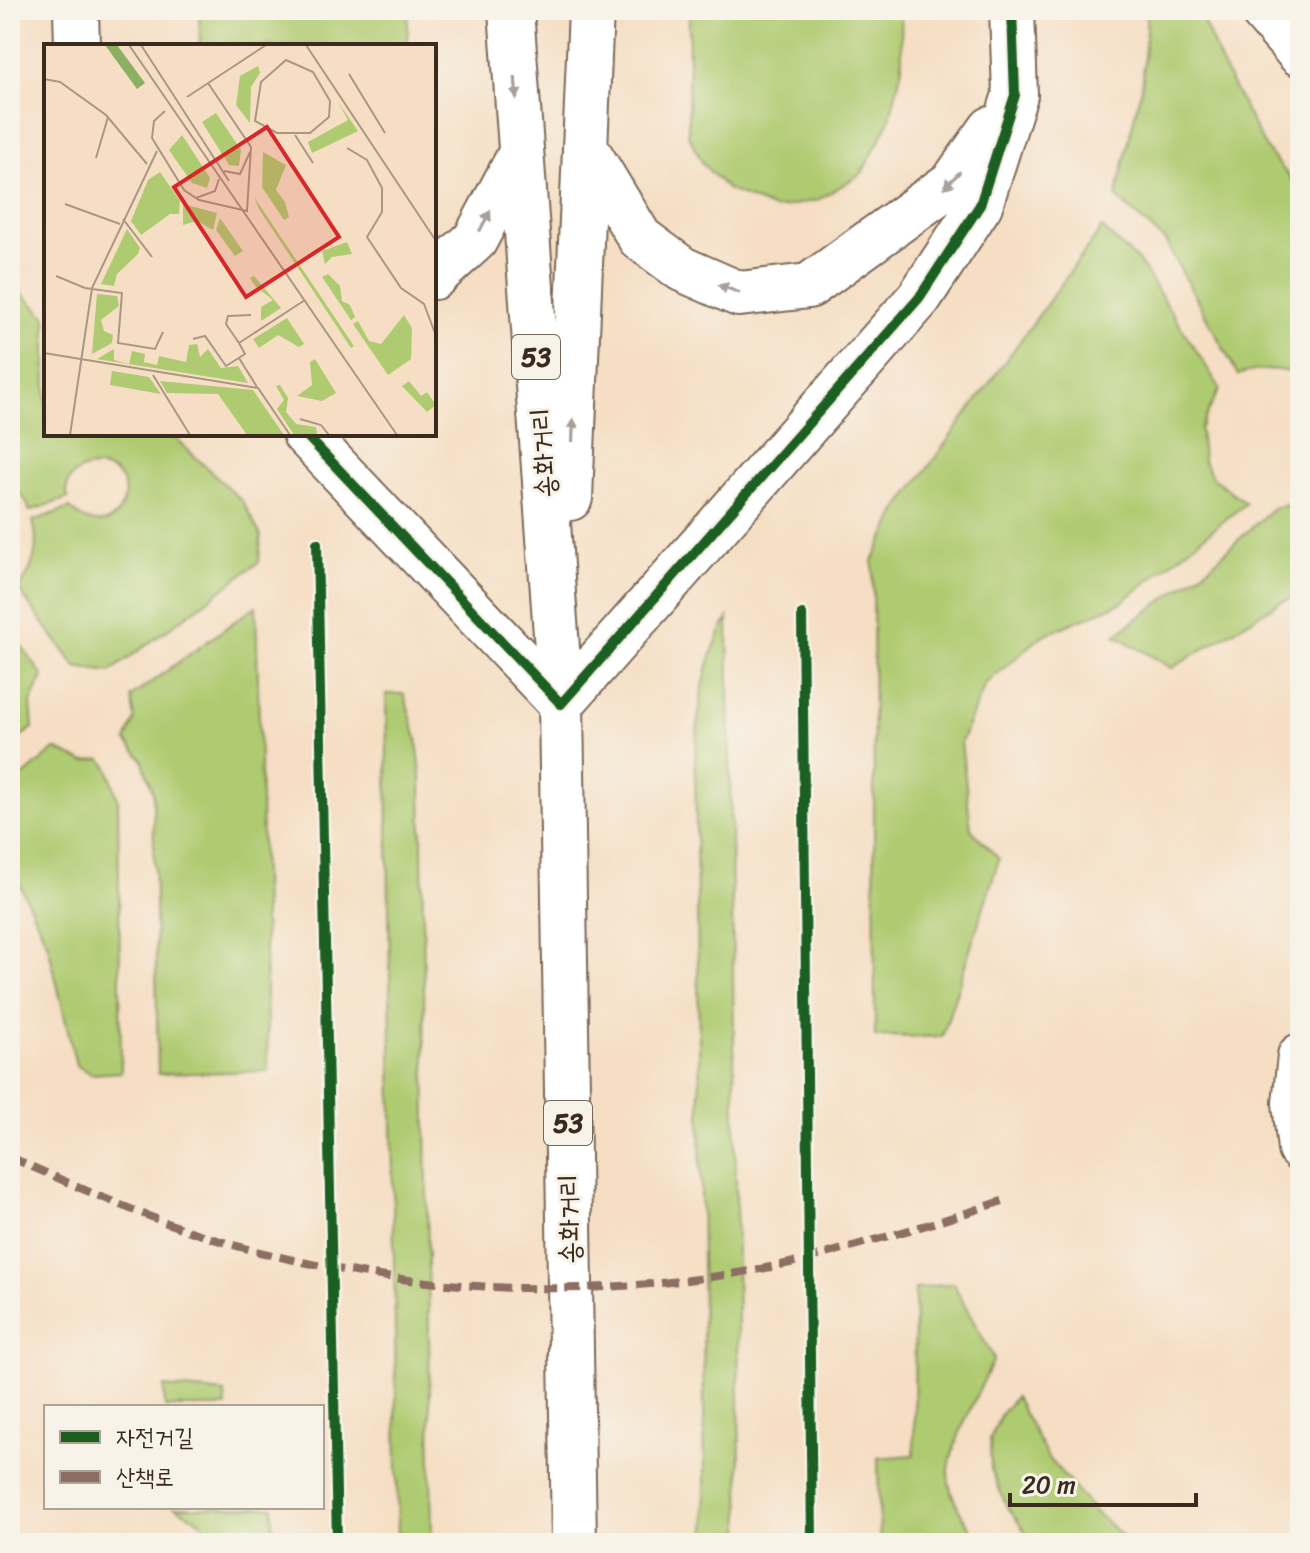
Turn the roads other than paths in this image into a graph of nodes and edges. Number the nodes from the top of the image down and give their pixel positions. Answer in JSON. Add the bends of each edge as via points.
{"nodes":[{"id":1,"x":76,"y":10,"type":"edge"},
{"id":2,"x":511,"y":10,"type":"edge"},
{"id":3,"x":591,"y":10,"type":"edge"},
{"id":4,"x":1012,"y":10,"type":"edge"},
{"id":5,"x":1262,"y":10,"type":"edge"},
{"id":6,"x":77,"y":44,"type":"edge"},
{"id":7,"x":1300,"y":54,"type":"edge"},
{"id":8,"x":1015,"y":95,"type":"junction"},
{"id":9,"x":585,"y":147,"type":"junction"},
{"id":10,"x":521,"y":153,"type":"junction"},
{"id":11,"x":436,"y":275,"type":"edge"},
{"id":12,"x":307,"y":436,"type":"edge"},
{"id":13,"x":561,"y":704,"type":"junction"},
{"id":14,"x":1300,"y":1056,"type":"edge"},
{"id":15,"x":1300,"y":1149,"type":"edge"},
{"id":16,"x":574,"y":1543,"type":"edge"}],
"edges":[{"from":1,"to":6,"type":"main road"},
{"from":2,"to":10,"type":"main road","name":"송화거리","number":"53","one_way":true},
{"from":3,"to":9,"type":"main road","name":"송화거리","number":"53"},
{"from":4,"to":8,"type":"main road"},
{"from":5,"to":7,"type":"main road"},
{"from":8,"to":9,"type":"main road","one_way":true,"via":[[953,182],[809,286],[739,294],[682,269],[640,238]]},
{"from":8,"to":13,"type":"main road","via":[[980,205],[919,298]]},
{"from":13,"to":9,"type":"main road","name":"송화거리","number":"53","one_way":true},
{"from":11,"to":10,"type":"main road","one_way":true,"via":[[475,240]]},
{"from":10,"to":13,"type":"main road","name":"송화거리","number":"53"},
{"from":12,"to":13,"type":"main road"},
{"from":13,"to":16,"type":"main road","name":"송화거리","number":"53"},
{"from":14,"to":15,"type":"main road","via":[[1295,1103]]}]}
